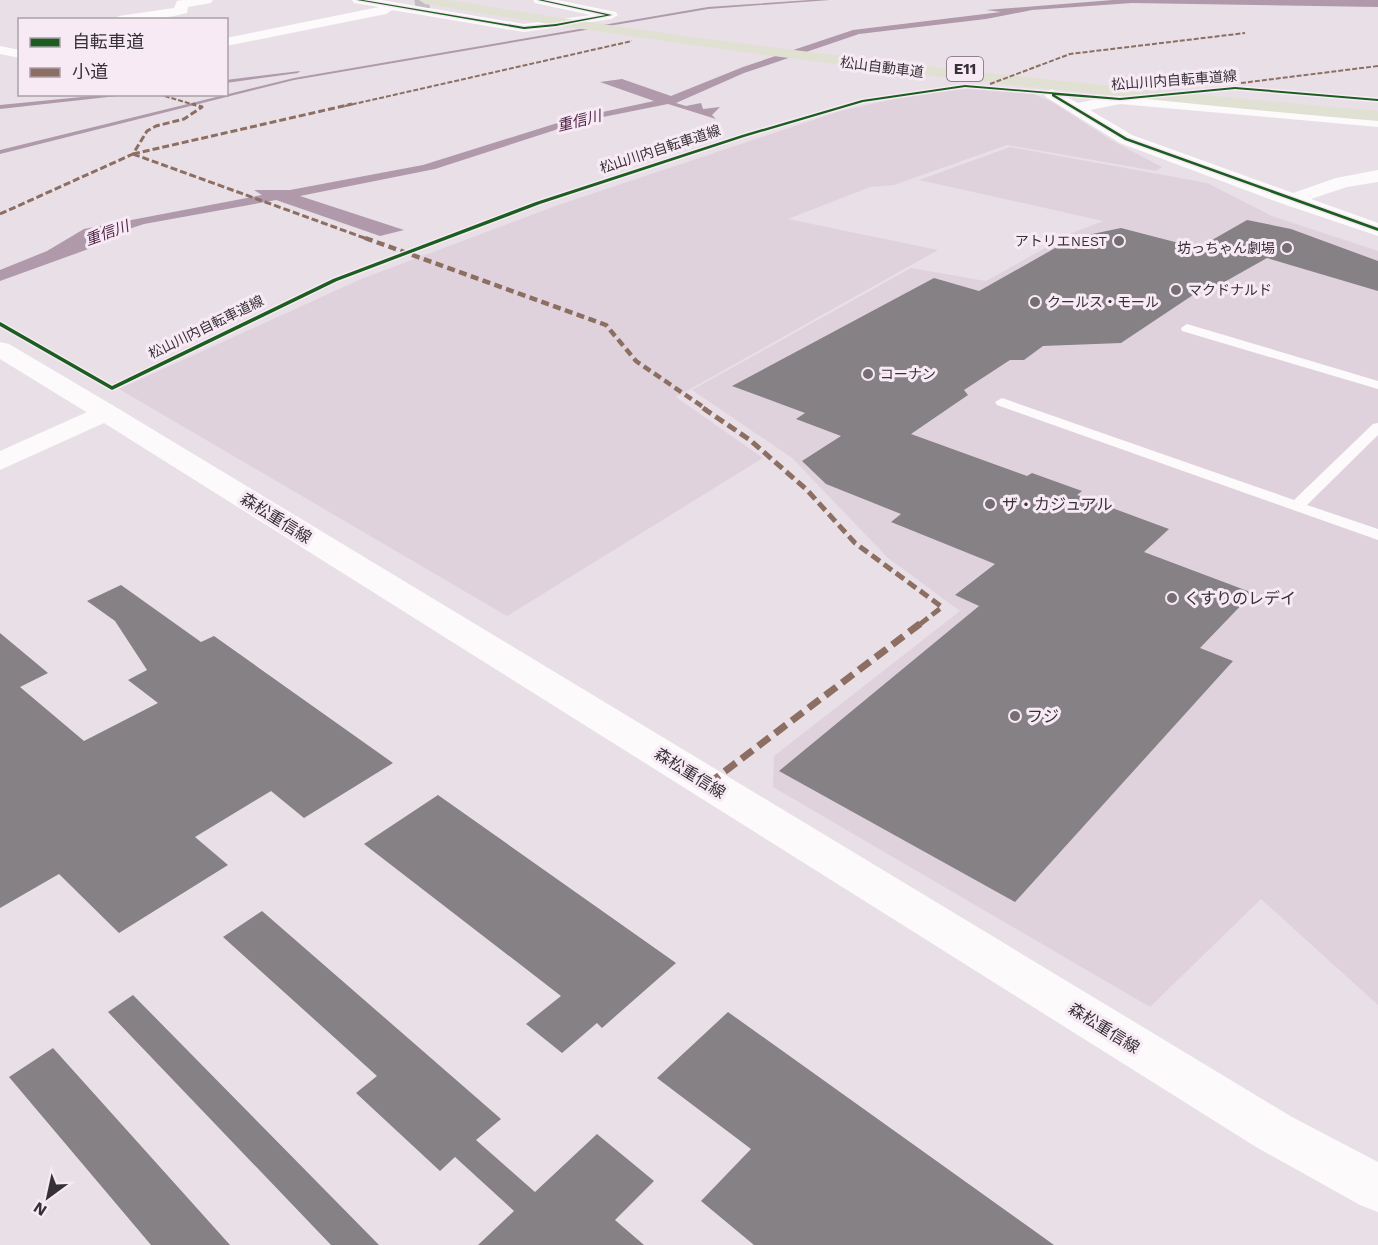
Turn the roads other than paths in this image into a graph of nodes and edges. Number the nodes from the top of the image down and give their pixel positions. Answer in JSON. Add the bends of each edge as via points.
{"nodes":[{"id":1,"x":207,"y":0,"type":"edge"},
{"id":2,"x":358,"y":0,"type":"edge"},
{"id":3,"x":464,"y":0,"type":"edge"},
{"id":4,"x":539,"y":0,"type":"edge"},
{"id":5,"x":420,"y":2,"type":"edge"},
{"id":6,"x":397,"y":7,"type":"junction"},
{"id":7,"x":546,"y":17,"type":"junction"},
{"id":8,"x":131,"y":18,"type":"edge"},
{"id":9,"x":228,"y":42,"type":"edge"},
{"id":10,"x":0,"y":50,"type":"edge"},
{"id":11,"x":18,"y":54,"type":"edge"},
{"id":12,"x":1052,"y":94,"type":"dead end"},
{"id":13,"x":1073,"y":109,"type":"junction"},
{"id":14,"x":1378,"y":109,"type":"edge"},
{"id":15,"x":1378,"y":116,"type":"edge"},
{"id":16,"x":1378,"y":122,"type":"edge"},
{"id":17,"x":1378,"y":176,"type":"edge"},
{"id":18,"x":1290,"y":200,"type":"junction"},
{"id":19,"x":1378,"y":230,"type":"edge"},
{"id":20,"x":1186,"y":328,"type":"dead end"},
{"id":21,"x":0,"y":349,"type":"edge"},
{"id":22,"x":1378,"y":385,"type":"edge"},
{"id":23,"x":1002,"y":402,"type":"dead end"},
{"id":24,"x":89,"y":403,"type":"junction"},
{"id":25,"x":1377,"y":430,"type":"edge"},
{"id":26,"x":0,"y":462,"type":"edge"},
{"id":27,"x":1297,"y":506,"type":"junction"},
{"id":28,"x":1378,"y":535,"type":"edge"},
{"id":29,"x":1378,"y":1188,"type":"edge"}],
"edges":[{"from":1,"to":8,"type":"street","via":[[184,4],[178,11]]},
{"from":2,"to":6,"type":"street"},
{"from":3,"to":7,"type":"highway","name":"松山自動車道","number":"E11"},
{"from":4,"to":6,"type":"street","via":[[611,15],[524,28]]},
{"from":5,"to":6,"type":"street"},
{"from":5,"to":7,"type":"highway","name":"松山自動車道","number":"E11"},
{"from":6,"to":9,"type":"street"},
{"from":7,"to":14,"type":"highway","name":"松山自動車道","number":"E11","via":[[974,70]]},
{"from":7,"to":15,"type":"highway","name":"松山自動車道","number":"E11","via":[[706,44],[966,76]]},
{"from":10,"to":11,"type":"street"},
{"from":12,"to":13,"type":"street"},
{"from":13,"to":16,"type":"street","via":[[1120,99]]},
{"from":13,"to":18,"type":"street","via":[[1126,140]]},
{"from":17,"to":18,"type":"street","via":[[1343,182]]},
{"from":18,"to":19,"type":"street"},
{"from":20,"to":22,"type":"lane"},
{"from":21,"to":24,"type":"street","name":"森松重信線"},
{"from":23,"to":27,"type":"lane"},
{"from":24,"to":26,"type":"street"},
{"from":24,"to":29,"type":"street","name":"森松重信線","via":[[1274,1132]]},
{"from":25,"to":27,"type":"lane"},
{"from":27,"to":28,"type":"lane"}]}
